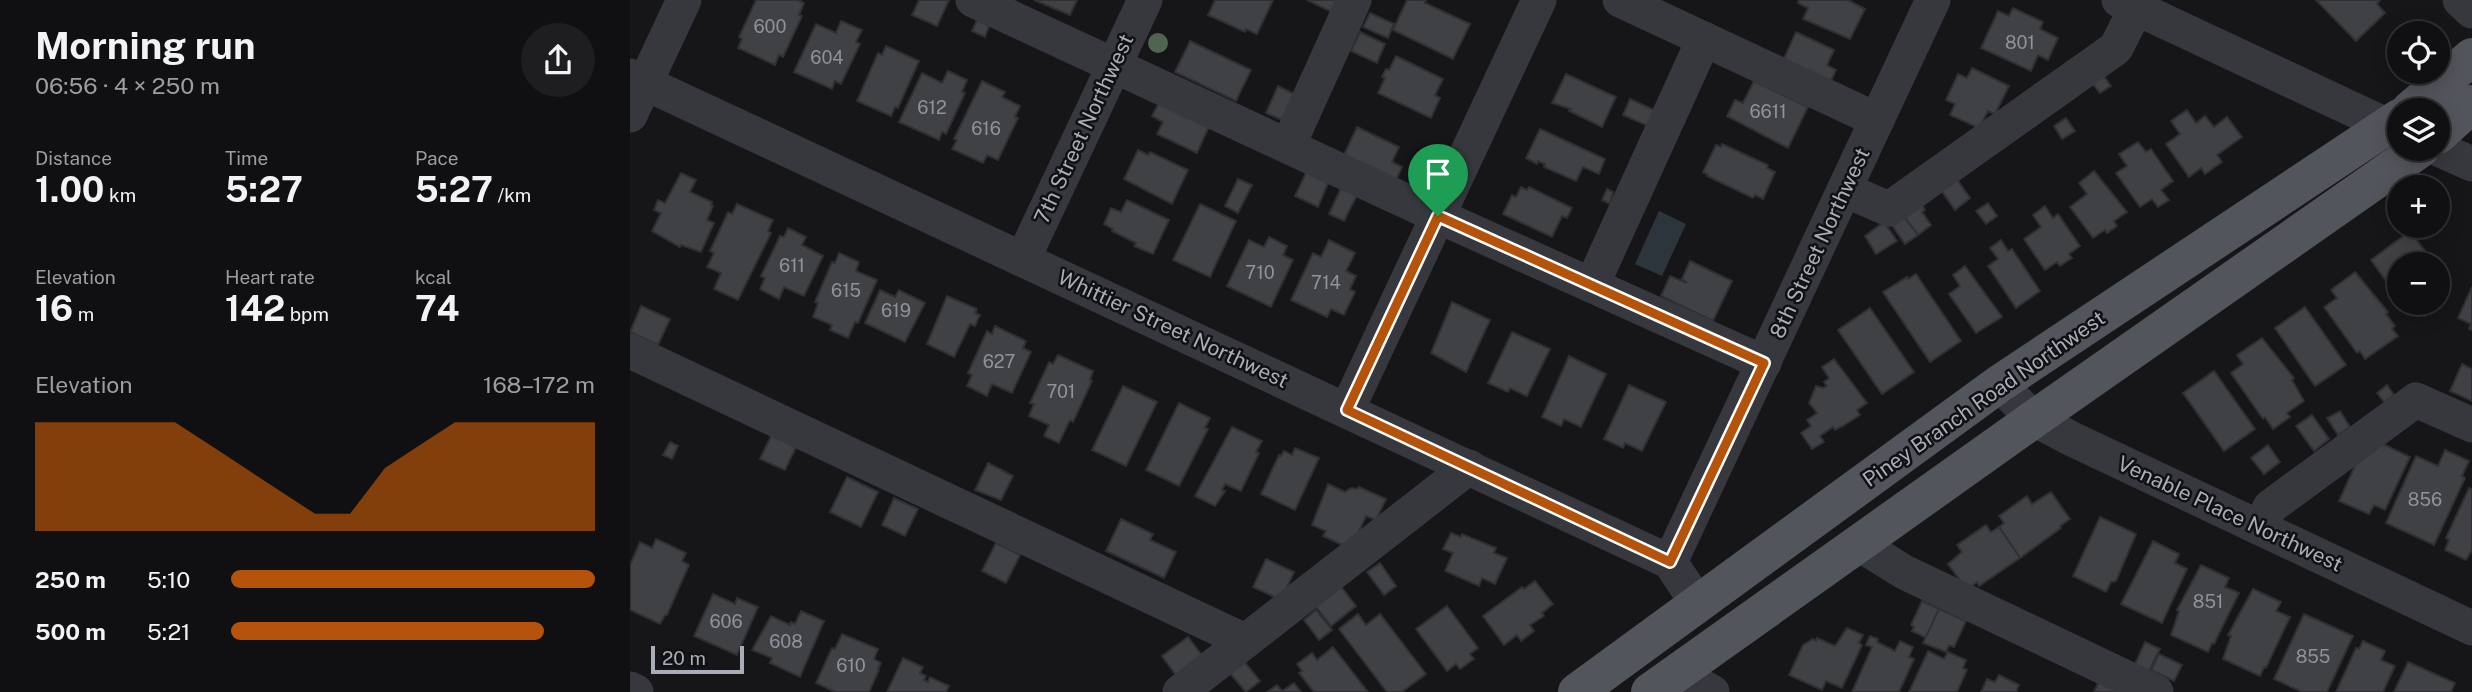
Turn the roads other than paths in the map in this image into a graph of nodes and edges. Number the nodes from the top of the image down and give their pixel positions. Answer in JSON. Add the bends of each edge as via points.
{"nodes":[{"id":1,"x":684,"y":0,"type":"edge"},
{"id":2,"x":973,"y":0,"type":"edge"},
{"id":3,"x":1145,"y":0,"type":"edge"},
{"id":4,"x":1354,"y":0,"type":"edge"},
{"id":5,"x":1539,"y":0,"type":"edge"},
{"id":6,"x":1620,"y":0,"type":"edge"},
{"id":7,"x":1933,"y":0,"type":"edge"},
{"id":8,"x":2460,"y":0,"type":"edge"},
{"id":9,"x":2128,"y":4,"type":"edge"},
{"id":10,"x":2472,"y":11,"type":"edge"},
{"id":11,"x":1704,"y":39,"type":"junction"},
{"id":12,"x":2472,"y":57,"type":"edge"},
{"id":13,"x":1114,"y":65,"type":"junction"},
{"id":14,"x":637,"y":80,"type":"edge"},
{"id":15,"x":2426,"y":98,"type":"edge"},
{"id":16,"x":2472,"y":104,"type":"edge"},
{"id":17,"x":630,"y":115,"type":"edge"},
{"id":18,"x":2387,"y":117,"type":"edge"},
{"id":19,"x":1877,"y":120,"type":"junction"},
{"id":20,"x":2450,"y":124,"type":"edge"},
{"id":21,"x":2387,"y":130,"type":"edge"},
{"id":22,"x":1288,"y":146,"type":"junction"},
{"id":23,"x":2450,"y":154,"type":"edge"},
{"id":24,"x":2403,"y":161,"type":"edge"},
{"id":25,"x":2472,"y":164,"type":"edge"},
{"id":26,"x":1844,"y":190,"type":"junction"},
{"id":27,"x":1438,"y":216,"type":"junction"},
{"id":28,"x":1023,"y":259,"type":"junction"},
{"id":29,"x":1592,"y":285,"type":"junction"},
{"id":30,"x":630,"y":351,"type":"edge"},
{"id":31,"x":1764,"y":363,"type":"junction"},
{"id":32,"x":1999,"y":384,"type":"junction"},
{"id":33,"x":1347,"y":410,"type":"junction"},
{"id":34,"x":2034,"y":419,"type":"junction"},
{"id":35,"x":2472,"y":425,"type":"edge"},
{"id":36,"x":1469,"y":467,"type":"junction"},
{"id":37,"x":2260,"y":528,"type":"junction"},
{"id":38,"x":1859,"y":544,"type":"junction"},
{"id":39,"x":1670,"y":562,"type":"junction"},
{"id":40,"x":1698,"y":604,"type":"junction"},
{"id":41,"x":2472,"y":628,"type":"edge"},
{"id":42,"x":1245,"y":641,"type":"junction"},
{"id":43,"x":1663,"y":683,"type":"edge"},
{"id":44,"x":630,"y":690,"type":"edge"},
{"id":45,"x":636,"y":692,"type":"edge"},
{"id":46,"x":1180,"y":692,"type":"edge"},
{"id":47,"x":1577,"y":692,"type":"edge"},
{"id":48,"x":1713,"y":692,"type":"edge"},
{"id":49,"x":2156,"y":692,"type":"edge"}],
"edges":[{"from":1,"to":14,"type":"street"},
{"from":2,"to":13,"type":"street"},
{"from":3,"to":13,"type":"street","name":"7th Street Northwest"},
{"from":4,"to":22,"type":"street"},
{"from":5,"to":27,"type":"street"},
{"from":6,"to":11,"type":"street"},
{"from":7,"to":19,"type":"street","name":"8th Street Northwest"},
{"from":8,"to":10,"type":"street"},
{"from":9,"to":18,"type":"street"},
{"from":9,"to":26,"type":"street","via":[[2116,48],[1889,208]]},
{"from":11,"to":19,"type":"street"},
{"from":11,"to":29,"type":"street"},
{"from":12,"to":15,"type":"main road","name":"Piney Branch Road Northwest"},
{"from":13,"to":22,"type":"street"},
{"from":13,"to":28,"type":"street","name":"7th Street Northwest"},
{"from":14,"to":17,"type":"street"},
{"from":14,"to":28,"type":"street","name":"Whittier Street Northwest"},
{"from":16,"to":20,"type":"main road"},
{"from":19,"to":26,"type":"street","name":"8th Street Northwest"},
{"from":21,"to":32,"type":"main road","name":"Piney Branch Road Northwest"},
{"from":22,"to":27,"type":"street"},
{"from":23,"to":25,"type":"street"},
{"from":24,"to":34,"type":"main road"},
{"from":26,"to":31,"type":"street","name":"8th Street Northwest"},
{"from":27,"to":29,"type":"street"},
{"from":27,"to":33,"type":"street"},
{"from":28,"to":33,"type":"street","name":"Whittier Street Northwest"},
{"from":29,"to":31,"type":"street"},
{"from":30,"to":42,"type":"street"},
{"from":31,"to":39,"type":"street","name":"8th Street Northwest"},
{"from":32,"to":34,"type":"street","name":"Venable Place Northwest"},
{"from":32,"to":40,"type":"main road","name":"Piney Branch Road Northwest"},
{"from":33,"to":36,"type":"street","name":"Whittier Street Northwest"},
{"from":34,"to":37,"type":"street","name":"Venable Place Northwest"},
{"from":34,"to":38,"type":"main road"},
{"from":35,"to":37,"type":"street","via":[[2416,400],[2270,507]]},
{"from":36,"to":39,"type":"street","name":"Whittier Street Northwest"},
{"from":36,"to":42,"type":"street"},
{"from":37,"to":41,"type":"street","name":"Venable Place Northwest"},
{"from":38,"to":43,"type":"main road"},
{"from":38,"to":49,"type":"street","via":[[1904,572]]},
{"from":39,"to":40,"type":"street"},
{"from":40,"to":47,"type":"main road","name":"Piney Branch Road Northwest"},
{"from":42,"to":46,"type":"street"},
{"from":43,"to":48,"type":"street"},
{"from":44,"to":45,"type":"street"}]}
